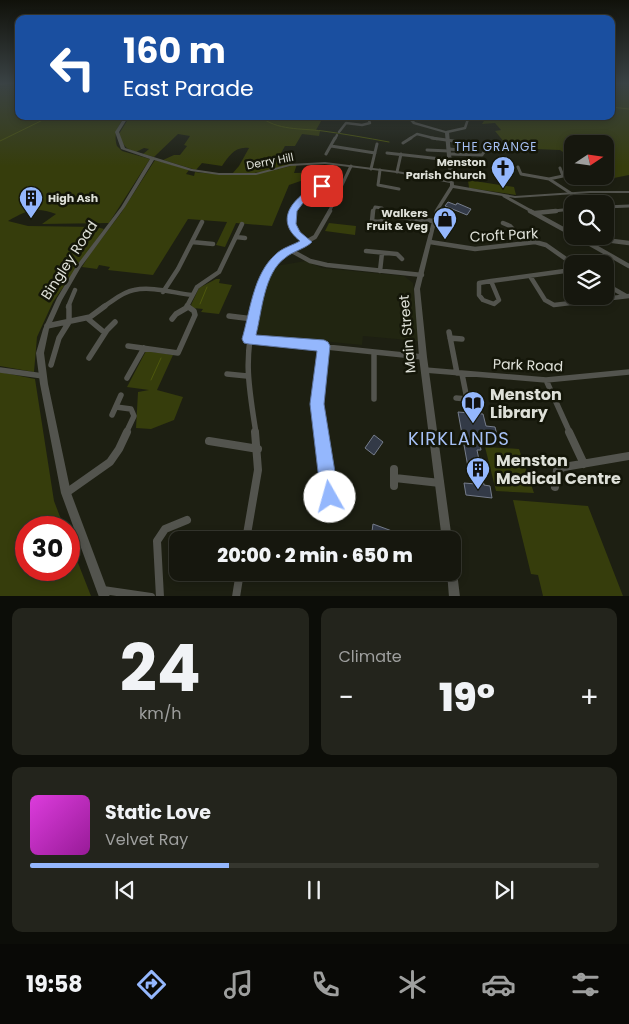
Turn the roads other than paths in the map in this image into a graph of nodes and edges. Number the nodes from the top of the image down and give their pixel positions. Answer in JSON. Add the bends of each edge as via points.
{"nodes":[{"id":1,"x":124,"y":120,"type":"edge"},
{"id":2,"x":368,"y":120,"type":"edge"},
{"id":3,"x":411,"y":120,"type":"edge"},
{"id":4,"x":467,"y":120,"type":"edge"},
{"id":5,"x":447,"y":132,"type":"junction"},
{"id":6,"x":449,"y":141,"type":"junction"},
{"id":7,"x":403,"y":143,"type":"dead end"},
{"id":8,"x":468,"y":143,"type":"dead end"},
{"id":9,"x":378,"y":144,"type":"dead end"},
{"id":10,"x":331,"y":146,"type":"junction"},
{"id":11,"x":427,"y":150,"type":"dead end"},
{"id":12,"x":449,"y":151,"type":"junction"},
{"id":13,"x":471,"y":151,"type":"dead end"},
{"id":14,"x":375,"y":152,"type":"junction"},
{"id":15,"x":387,"y":152,"type":"dead end"},
{"id":16,"x":484,"y":152,"type":"dead end"},
{"id":17,"x":326,"y":154,"type":"dead end"},
{"id":18,"x":401,"y":154,"type":"junction"},
{"id":19,"x":152,"y":159,"type":"junction"},
{"id":20,"x":450,"y":160,"type":"junction"},
{"id":21,"x":351,"y":166,"type":"junction"},
{"id":22,"x":518,"y":167,"type":"dead end"},
{"id":23,"x":560,"y":168,"type":"dead end"},
{"id":24,"x":371,"y":169,"type":"junction"},
{"id":25,"x":380,"y":170,"type":"junction"},
{"id":26,"x":397,"y":172,"type":"junction"},
{"id":27,"x":549,"y":179,"type":"junction"},
{"id":28,"x":342,"y":184,"type":"junction"},
{"id":29,"x":452,"y":184,"type":"junction"},
{"id":30,"x":399,"y":190,"type":"dead end"},
{"id":31,"x":629,"y":192,"type":"edge"},
{"id":32,"x":572,"y":194,"type":"junction"},
{"id":33,"x":504,"y":196,"type":"junction"},
{"id":34,"x":629,"y":206,"type":"edge"},
{"id":35,"x":614,"y":207,"type":"edge"},
{"id":36,"x":564,"y":210,"type":"edge"},
{"id":37,"x":535,"y":214,"type":"junction"},
{"id":38,"x":389,"y":216,"type":"junction"},
{"id":39,"x":434,"y":221,"type":"junction"},
{"id":40,"x":202,"y":222,"type":"dead end"},
{"id":41,"x":503,"y":223,"type":"dead end"},
{"id":42,"x":242,"y":224,"type":"dead end"},
{"id":43,"x":564,"y":230,"type":"edge"},
{"id":44,"x":236,"y":237,"type":"junction"},
{"id":45,"x":245,"y":238,"type":"dead end"},
{"id":46,"x":614,"y":241,"type":"edge"},
{"id":47,"x":192,"y":242,"type":"junction"},
{"id":48,"x":307,"y":242,"type":"junction"},
{"id":49,"x":430,"y":242,"type":"junction"},
{"id":50,"x":525,"y":243,"type":"junction"},
{"id":51,"x":629,"y":243,"type":"edge"},
{"id":52,"x":213,"y":244,"type":"dead end"},
{"id":53,"x":367,"y":245,"type":"dead end"},
{"id":54,"x":593,"y":245,"type":"edge"},
{"id":55,"x":290,"y":250,"type":"junction"},
{"id":56,"x":382,"y":253,"type":"junction"},
{"id":57,"x":564,"y":258,"type":"edge"},
{"id":58,"x":402,"y":259,"type":"dead end"},
{"id":59,"x":629,"y":266,"type":"edge"},
{"id":60,"x":380,"y":271,"type":"junction"},
{"id":61,"x":564,"y":271,"type":"edge"},
{"id":62,"x":422,"y":275,"type":"junction"},
{"id":63,"x":530,"y":276,"type":"junction"},
{"id":64,"x":491,"y":281,"type":"junction"},
{"id":65,"x":614,"y":289,"type":"edge"},
{"id":66,"x":75,"y":290,"type":"dead end"},
{"id":67,"x":163,"y":292,"type":"junction"},
{"id":68,"x":192,"y":295,"type":"junction"},
{"id":69,"x":628,"y":296,"type":"edge"},
{"id":70,"x":188,"y":307,"type":"junction"},
{"id":71,"x":229,"y":316,"type":"dead end"},
{"id":72,"x":87,"y":318,"type":"junction"},
{"id":73,"x":254,"y":319,"type":"junction"},
{"id":74,"x":172,"y":320,"type":"dead end"},
{"id":75,"x":69,"y":322,"type":"junction"},
{"id":76,"x":115,"y":322,"type":"dead end"},
{"id":77,"x":47,"y":326,"type":"junction"},
{"id":78,"x":105,"y":333,"type":"junction"},
{"id":79,"x":249,"y":339,"type":"junction"},
{"id":80,"x":462,"y":339,"type":"dead end"},
{"id":81,"x":128,"y":346,"type":"dead end"},
{"id":82,"x":324,"y":346,"type":"junction"},
{"id":83,"x":144,"y":348,"type":"junction"},
{"id":84,"x":374,"y":352,"type":"junction"},
{"id":85,"x":423,"y":357,"type":"junction"},
{"id":86,"x":89,"y":358,"type":"dead end"},
{"id":87,"x":51,"y":365,"type":"dead end"},
{"id":88,"x":0,"y":370,"type":"edge"},
{"id":89,"x":426,"y":370,"type":"junction"},
{"id":90,"x":460,"y":373,"type":"junction"},
{"id":91,"x":226,"y":374,"type":"dead end"},
{"id":92,"x":627,"y":374,"type":"edge"},
{"id":93,"x":43,"y":376,"type":"junction"},
{"id":94,"x":247,"y":376,"type":"junction"},
{"id":95,"x":127,"y":378,"type":"dead end"},
{"id":96,"x":546,"y":380,"type":"junction"},
{"id":97,"x":121,"y":395,"type":"dead end"},
{"id":98,"x":456,"y":398,"type":"dead end"},
{"id":99,"x":374,"y":400,"type":"dead end"},
{"id":100,"x":116,"y":407,"type":"junction"},
{"id":101,"x":112,"y":415,"type":"dead end"},
{"id":102,"x":209,"y":441,"type":"dead end"},
{"id":103,"x":258,"y":449,"type":"junction"},
{"id":104,"x":629,"y":456,"type":"edge"},
{"id":105,"x":584,"y":464,"type":"junction"},
{"id":106,"x":394,"y":469,"type":"dead end"},
{"id":107,"x":440,"y":483,"type":"junction"},
{"id":108,"x":556,"y":487,"type":"dead end"},
{"id":109,"x":66,"y":493,"type":"junction"},
{"id":110,"x":330,"y":497,"type":"dead end"},
{"id":111,"x":187,"y":520,"type":"dead end"},
{"id":112,"x":248,"y":531,"type":"edge"},
{"id":113,"x":446,"y":531,"type":"edge"},
{"id":114,"x":238,"y":581,"type":"edge"},
{"id":115,"x":453,"y":581,"type":"edge"},
{"id":116,"x":104,"y":593,"type":"edge"},
{"id":117,"x":151,"y":596,"type":"edge"},
{"id":118,"x":160,"y":596,"type":"edge"},
{"id":119,"x":236,"y":596,"type":"edge"},
{"id":120,"x":455,"y":596,"type":"edge"}],
"edges":[{"from":1,"to":19,"type":"street","via":[[117,132],[121,146]]},
{"from":2,"to":10,"type":"street","via":[[370,123],[362,125],[346,123]]},
{"from":3,"to":5,"type":"street"},
{"from":4,"to":5,"type":"street","via":[[464,128]]},
{"from":5,"to":6,"type":"street"},
{"from":6,"to":7,"type":"street","via":[[417,134]]},
{"from":6,"to":8,"type":"street"},
{"from":6,"to":12,"type":"street"},
{"from":9,"to":14,"type":"street"},
{"from":10,"to":14,"type":"street"},
{"from":10,"to":17,"type":"street"},
{"from":11,"to":12,"type":"street"},
{"from":12,"to":13,"type":"street"},
{"from":12,"to":16,"type":"street","via":[[482,155]]},
{"from":12,"to":20,"type":"street"},
{"from":14,"to":24,"type":"street"},
{"from":15,"to":18,"type":"street"},
{"from":18,"to":20,"type":"street"},
{"from":18,"to":26,"type":"street"},
{"from":19,"to":21,"type":"street","name":"Derry Hill","via":[[191,170],[239,175],[307,163]]},
{"from":19,"to":77,"type":"street","name":"Bingley Road","via":[[123,207],[79,266]]},
{"from":20,"to":29,"type":"street"},
{"from":21,"to":24,"type":"street","name":"Derry Hill"},
{"from":21,"to":28,"type":"street"},
{"from":22,"to":27,"type":"street","via":[[522,175]]},
{"from":23,"to":27,"type":"street","via":[[563,176]]},
{"from":24,"to":25,"type":"street","name":"Derry Hill"},
{"from":25,"to":26,"type":"street","name":"Derry Hill"},
{"from":25,"to":30,"type":"street","via":[[378,185]]},
{"from":26,"to":29,"type":"street","name":"Derry Hill"},
{"from":27,"to":32,"type":"street"},
{"from":28,"to":48,"type":"street","via":[[320,231]]},
{"from":28,"to":48,"type":"street","via":[[328,184],[310,190],[295,205],[291,224]]},
{"from":29,"to":33,"type":"street","name":"Derry Hill"},
{"from":29,"to":39,"type":"street","name":"Main Street","via":[[439,204]]},
{"from":31,"to":32,"type":"street","name":"Derry Hill"},
{"from":32,"to":33,"type":"street","name":"Derry Hill"},
{"from":33,"to":37,"type":"street"},
{"from":34,"to":35,"type":"street"},
{"from":36,"to":37,"type":"street"},
{"from":37,"to":43,"type":"street"},
{"from":38,"to":38,"type":"street","via":[[382,208],[375,207],[371,217],[372,221],[380,223]]},
{"from":38,"to":39,"type":"street"},
{"from":39,"to":49,"type":"street","name":"Main Street"},
{"from":40,"to":47,"type":"street"},
{"from":41,"to":50,"type":"street"},
{"from":42,"to":44,"type":"street"},
{"from":44,"to":45,"type":"street"},
{"from":44,"to":68,"type":"street","via":[[217,275],[198,286]]},
{"from":46,"to":51,"type":"street"},
{"from":47,"to":52,"type":"street"},
{"from":47,"to":67,"type":"street"},
{"from":48,"to":55,"type":"street"},
{"from":49,"to":50,"type":"street","name":"Croft Park","via":[[470,249]]},
{"from":49,"to":62,"type":"street","name":"Main Street"},
{"from":50,"to":57,"type":"street","name":"Croft Park","via":[[546,245]]},
{"from":53,"to":56,"type":"street","via":[[366,253]]},
{"from":54,"to":59,"type":"street"},
{"from":55,"to":60,"type":"street","via":[[327,266]]},
{"from":55,"to":73,"type":"street","via":[[280,256],[269,270]]},
{"from":56,"to":58,"type":"street","via":[[397,251]]},
{"from":56,"to":60,"type":"street"},
{"from":60,"to":62,"type":"street"},
{"from":61,"to":63,"type":"street"},
{"from":62,"to":85,"type":"street","name":"Main Street","via":[[417,289]]},
{"from":63,"to":64,"type":"street"},
{"from":63,"to":69,"type":"street","via":[[545,300],[554,305]]},
{"from":64,"to":64,"type":"street","via":[[479,283],[478,294],[483,301],[494,304],[499,300]]},
{"from":65,"to":69,"type":"street"},
{"from":66,"to":75,"type":"street","via":[[68,308]]},
{"from":67,"to":68,"type":"street"},
{"from":67,"to":72,"type":"street","via":[[140,289],[128,292]]},
{"from":68,"to":70,"type":"street"},
{"from":70,"to":74,"type":"street"},
{"from":70,"to":83,"type":"street","via":[[195,315],[178,352]]},
{"from":71,"to":73,"type":"street"},
{"from":72,"to":75,"type":"street"},
{"from":72,"to":78,"type":"street"},
{"from":73,"to":79,"type":"street"},
{"from":75,"to":77,"type":"street"},
{"from":75,"to":87,"type":"street","via":[[59,338]]},
{"from":76,"to":78,"type":"street"},
{"from":77,"to":93,"type":"street","name":"Bingley Road","via":[[40,353]]},
{"from":78,"to":86,"type":"street"},
{"from":79,"to":82,"type":"street"},
{"from":79,"to":94,"type":"street"},
{"from":80,"to":90,"type":"street","via":[[450,335]]},
{"from":81,"to":83,"type":"street"},
{"from":82,"to":84,"type":"street"},
{"from":82,"to":110,"type":"street","via":[[317,404]]},
{"from":83,"to":95,"type":"street"},
{"from":84,"to":85,"type":"street"},
{"from":84,"to":99,"type":"street"},
{"from":85,"to":89,"type":"street","name":"Main Street"},
{"from":88,"to":93,"type":"street"},
{"from":89,"to":90,"type":"street","name":"Park Road"},
{"from":89,"to":107,"type":"street","name":"Main Street"},
{"from":90,"to":96,"type":"street","name":"Park Road"},
{"from":90,"to":98,"type":"street","via":[[467,399]]},
{"from":91,"to":94,"type":"street"},
{"from":92,"to":96,"type":"street","name":"Park Road"},
{"from":93,"to":109,"type":"street","name":"Bingley Road"},
{"from":94,"to":103,"type":"street"},
{"from":96,"to":105,"type":"street"},
{"from":97,"to":100,"type":"street"},
{"from":100,"to":101,"type":"street"},
{"from":100,"to":109,"type":"street","via":[[131,409],[134,416],[115,456]]},
{"from":102,"to":103,"type":"street"},
{"from":103,"to":112,"type":"street","via":[[258,470]]},
{"from":104,"to":105,"type":"street"},
{"from":105,"to":108,"type":"street","via":[[557,470]]},
{"from":106,"to":107,"type":"street","via":[[395,482]]},
{"from":107,"to":113,"type":"street","name":"Main Street"},
{"from":109,"to":116,"type":"street","name":"Bingley Road"},
{"from":111,"to":118,"type":"street","via":[[164,528],[156,541]]},
{"from":114,"to":119,"type":"street"},
{"from":115,"to":120,"type":"street"},
{"from":116,"to":117,"type":"street"}]}
